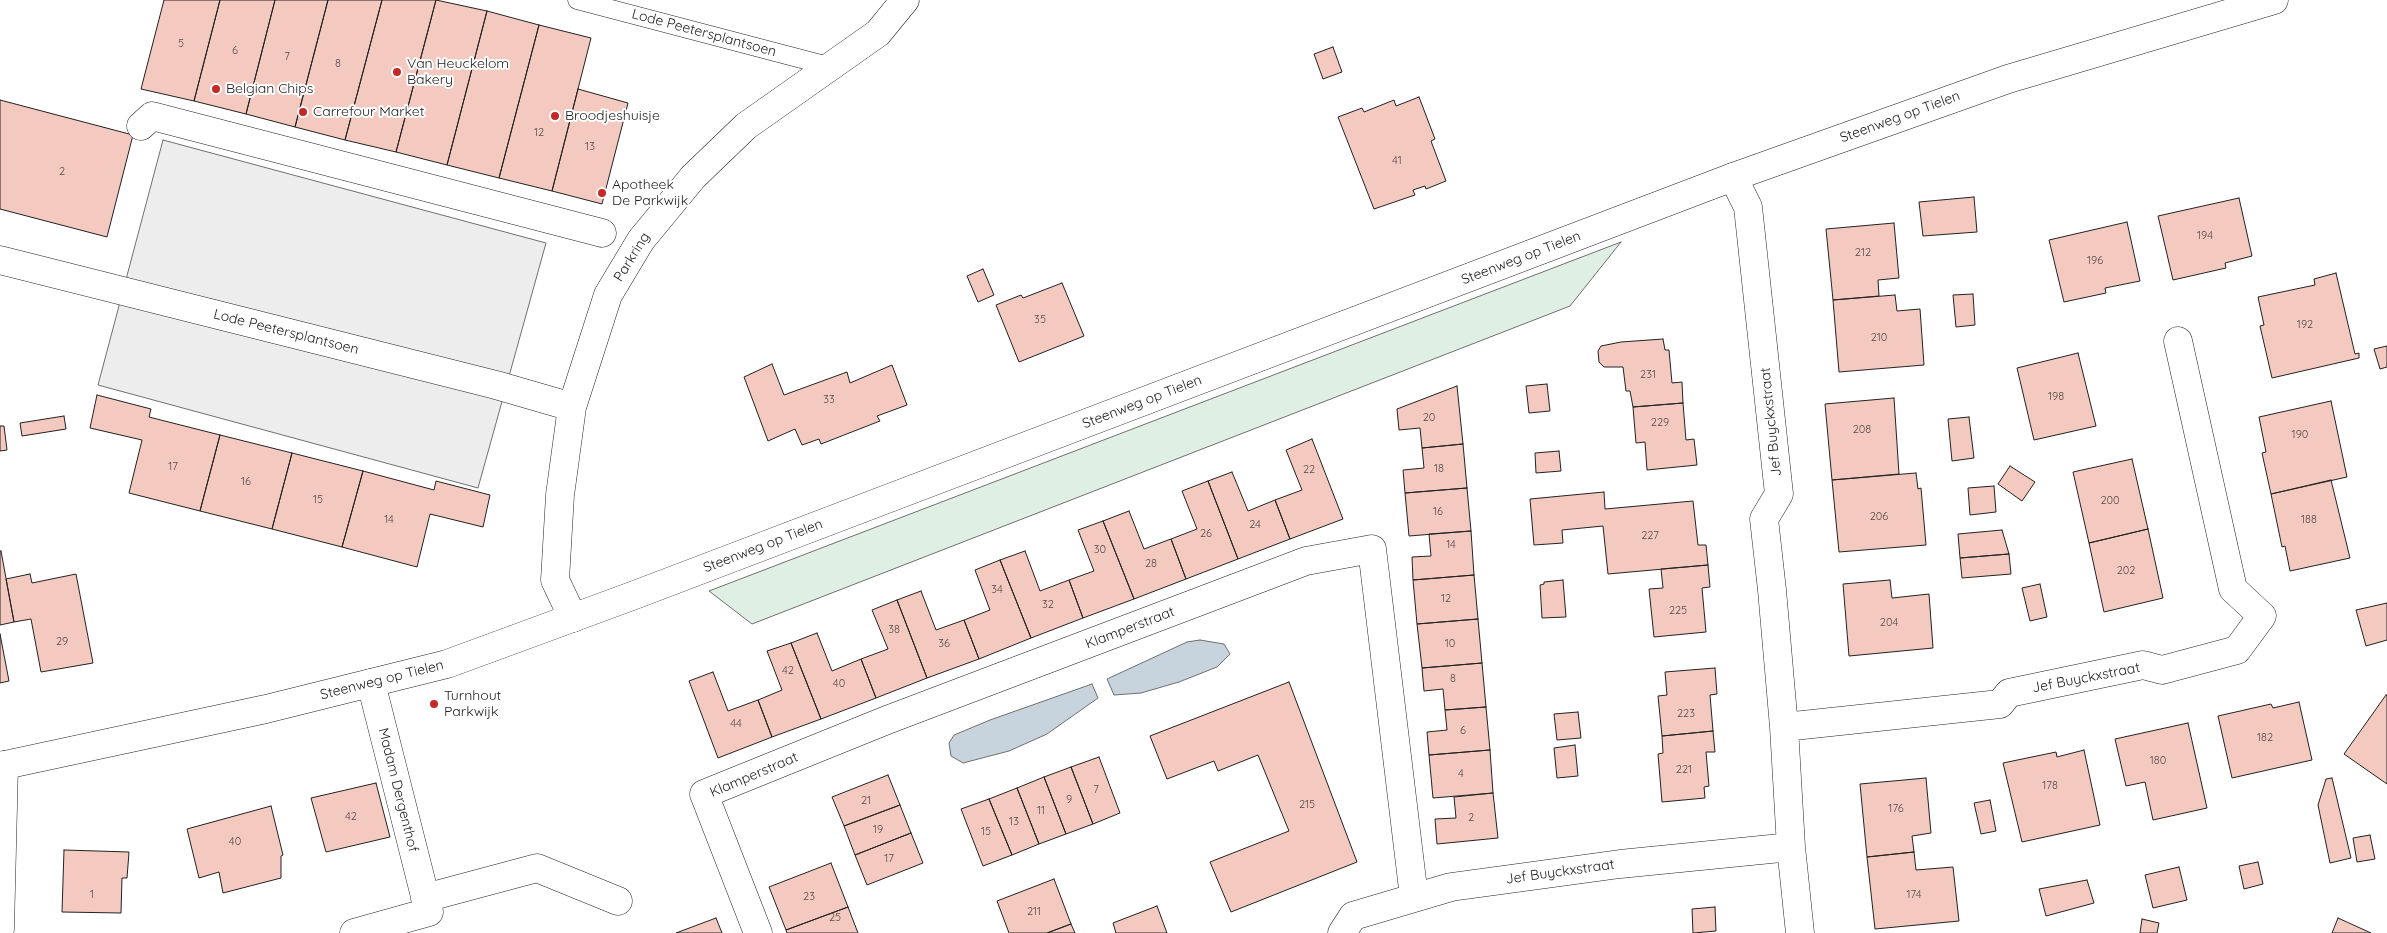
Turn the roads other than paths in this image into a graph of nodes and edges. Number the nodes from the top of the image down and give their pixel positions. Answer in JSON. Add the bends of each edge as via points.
{"nodes":[{"id":1,"x":577,"y":0,"type":"edge"},
{"id":2,"x":905,"y":0,"type":"edge"},
{"id":3,"x":2274,"y":0,"type":"edge"},
{"id":4,"x":832,"y":67,"type":"junction"},
{"id":5,"x":140,"y":126,"type":"dead end"},
{"id":6,"x":1733,"y":177,"type":"junction"},
{"id":7,"x":602,"y":233,"type":"dead end"},
{"id":8,"x":0,"y":260,"type":"edge"},
{"id":9,"x":2178,"y":341,"type":"dead end"},
{"id":10,"x":572,"y":408,"type":"junction"},
{"id":11,"x":573,"y":618,"type":"junction"},
{"id":12,"x":371,"y":683,"type":"junction"},
{"id":13,"x":1784,"y":726,"type":"junction"},
{"id":14,"x":2,"y":765,"type":"edge"},
{"id":15,"x":1791,"y":847,"type":"junction"},
{"id":16,"x":1414,"y":897,"type":"junction"},
{"id":17,"x":618,"y":901,"type":"dead end"},
{"id":18,"x":425,"y":914,"type":"edge"},
{"id":19,"x":0,"y":929,"type":"edge"},
{"id":20,"x":354,"y":933,"type":"edge"},
{"id":21,"x":758,"y":933,"type":"edge"},
{"id":22,"x":1342,"y":933,"type":"edge"},
{"id":23,"x":1800,"y":933,"type":"edge"}],
"edges":[{"from":1,"to":4,"type":"lane","name":"Lode Peetersplantsoen"},
{"from":2,"to":4,"type":"street","name":"Parkring","via":[[878,33]]},
{"from":3,"to":6,"type":"street","name":"Steenweg op Tielen","via":[[2008,79]]},
{"from":4,"to":10,"type":"street","name":"Parkring","via":[[746,126],[693,177],[647,232],[608,296]]},
{"from":5,"to":7,"type":"street","via":[[152,116]]},
{"from":6,"to":11,"type":"street","name":"Steenweg op Tielen"},
{"from":6,"to":13,"type":"street","name":"Jef Buyckxstraat","via":[[1748,207],[1779,494],[1764,519]]},
{"from":8,"to":10,"type":"street","name":"Lode Peetersplantsoen","via":[[496,385]]},
{"from":9,"to":13,"type":"street","name":"Jef Buyckxstraat","via":[[2233,589],[2262,616],[2237,650],[2162,670],[2144,665],[2009,693],[2000,704]]},
{"from":10,"to":11,"type":"street","name":"Parkring","via":[[560,495],[554,580]]},
{"from":11,"to":12,"type":"street","name":"Steenweg op Tielen","via":[[447,664]]},
{"from":12,"to":14,"type":"street","name":"Steenweg op Tielen","via":[[266,709]]},
{"from":12,"to":18,"type":"street","name":"Madam Dergenthof"},
{"from":13,"to":15,"type":"street","name":"Jef Buyckxstraat"},
{"from":14,"to":19,"type":"street"},
{"from":15,"to":16,"type":"street","name":"Jef Buyckxstraat","via":[[1610,865],[1451,888]]},
{"from":15,"to":23,"type":"street","name":"Jef Buyckxstraat"},
{"from":16,"to":21,"type":"street","name":"Klamperstraat","via":[[1372,550],[1306,562],[896,717],[704,794]]},
{"from":16,"to":22,"type":"street","name":"Jef Buyckxstraat","via":[[1354,916]]},
{"from":17,"to":18,"type":"street","via":[[537,868]]},
{"from":18,"to":20,"type":"street"}]}
